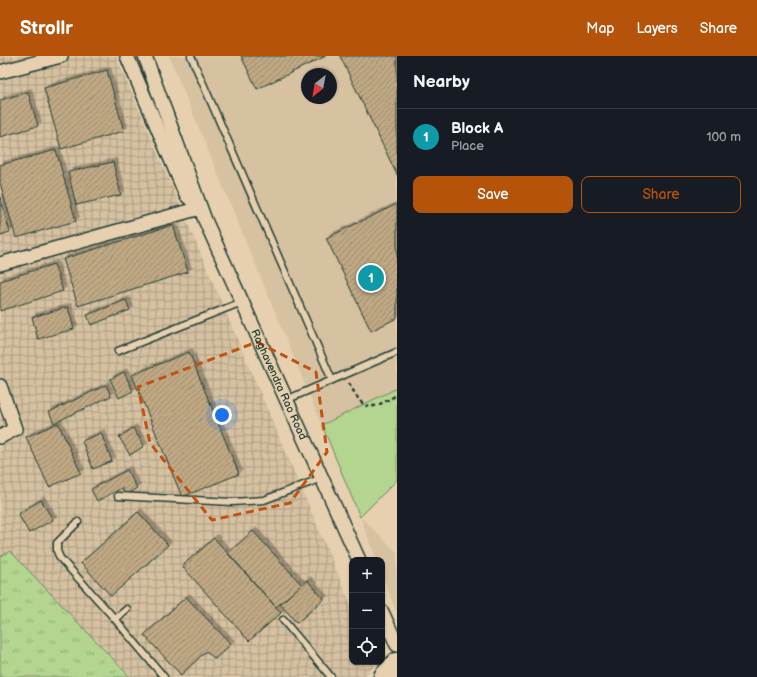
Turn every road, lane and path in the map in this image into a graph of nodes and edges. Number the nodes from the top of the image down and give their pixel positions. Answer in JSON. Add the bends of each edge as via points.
{"nodes":[{"id":1,"x":61,"y":56,"type":"edge"},
{"id":2,"x":127,"y":56,"type":"edge"},
{"id":3,"x":144,"y":56,"type":"edge"},
{"id":4,"x":192,"y":56,"type":"edge"},
{"id":5,"x":0,"y":72,"type":"edge"},
{"id":6,"x":200,"y":208,"type":"junction"},
{"id":7,"x":0,"y":264,"type":"edge"},
{"id":8,"x":242,"y":302,"type":"junction"},
{"id":9,"x":118,"y":351,"type":"dead end"},
{"id":10,"x":397,"y":352,"type":"edge"},
{"id":11,"x":344,"y":375,"type":"junction"},
{"id":12,"x":332,"y":380,"type":"junction"},
{"id":13,"x":0,"y":386,"type":"edge"},
{"id":14,"x":397,"y":395,"type":"edge"},
{"id":15,"x":286,"y":400,"type":"junction"},
{"id":16,"x":0,"y":437,"type":"edge"},
{"id":17,"x":322,"y":478,"type":"junction"},
{"id":18,"x":118,"y":496,"type":"dead end"},
{"id":19,"x":78,"y":522,"type":"dead end"},
{"id":20,"x":358,"y":557,"type":"edge"},
{"id":21,"x":127,"y":609,"type":"dead end"},
{"id":22,"x":115,"y":619,"type":"junction"},
{"id":23,"x":385,"y":619,"type":"edge"},
{"id":24,"x":283,"y":620,"type":"dead end"},
{"id":25,"x":397,"y":645,"type":"edge"},
{"id":26,"x":397,"y":664,"type":"edge"},
{"id":27,"x":164,"y":677,"type":"edge"},
{"id":28,"x":331,"y":677,"type":"edge"},
{"id":29,"x":385,"y":677,"type":"edge"}],
"edges":[{"from":1,"to":5,"type":"street"},
{"from":2,"to":6,"type":"street","name":"Raghavendra Rao Road","via":[[186,195]]},
{"from":3,"to":6,"type":"street","name":"Raghavendra Rao Road"},
{"from":4,"to":12,"type":"lane"},
{"from":6,"to":7,"type":"street"},
{"from":6,"to":8,"type":"street","name":"Raghavendra Rao Road"},
{"from":8,"to":9,"type":"lane"},
{"from":8,"to":15,"type":"street","name":"Raghavendra Rao Road"},
{"from":10,"to":11,"type":"lane"},
{"from":11,"to":12,"type":"lane"},
{"from":11,"to":14,"type":"path","via":[[357,399],[365,406],[375,407]]},
{"from":12,"to":15,"type":"lane"},
{"from":13,"to":16,"type":"street","via":[[15,429]]},
{"from":15,"to":17,"type":"street","name":"Raghavendra Rao Road"},
{"from":17,"to":18,"type":"lane","via":[[264,500],[232,502]]},
{"from":17,"to":20,"type":"street","name":"Raghavendra Rao Road"},
{"from":19,"to":22,"type":"lane","via":[[57,543],[57,551],[60,558]]},
{"from":21,"to":22,"type":"lane"},
{"from":22,"to":27,"type":"lane"},
{"from":23,"to":25,"type":"street"},
{"from":24,"to":28,"type":"lane"},
{"from":26,"to":29,"type":"highway"}]}
